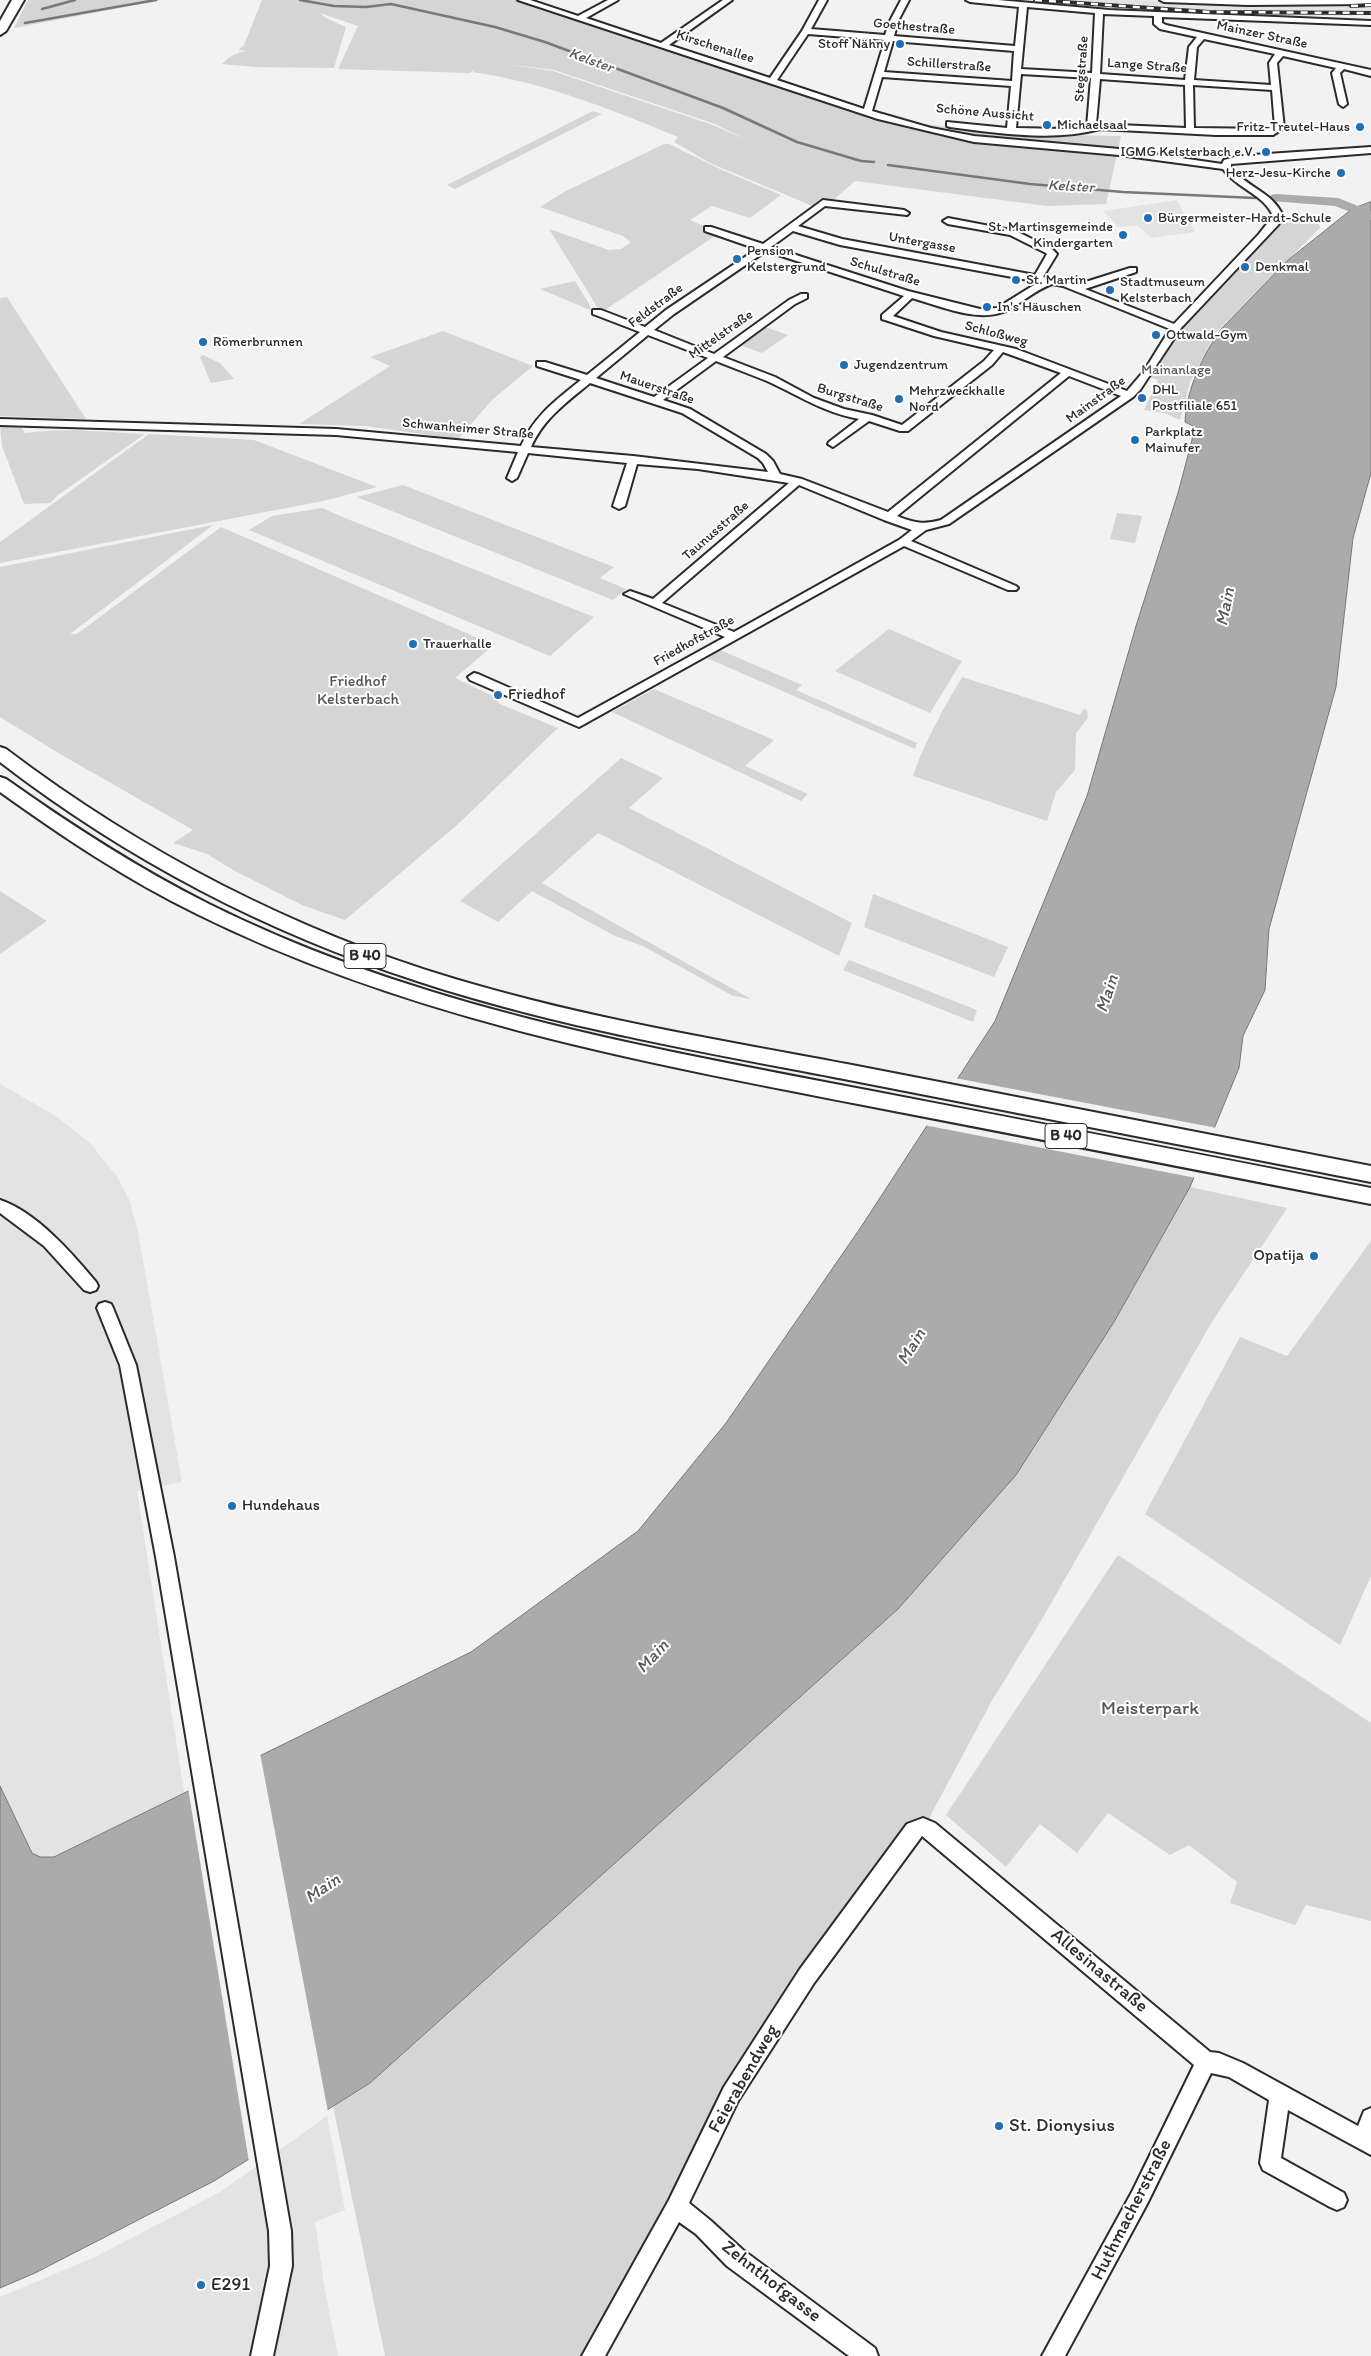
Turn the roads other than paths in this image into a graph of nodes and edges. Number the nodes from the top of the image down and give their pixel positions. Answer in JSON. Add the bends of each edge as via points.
{"nodes":[{"id":1,"x":6,"y":0,"type":"edge"},
{"id":2,"x":18,"y":0,"type":"edge"},
{"id":3,"x":522,"y":0,"type":"edge"},
{"id":4,"x":614,"y":0,"type":"edge"},
{"id":5,"x":728,"y":0,"type":"edge"},
{"id":6,"x":823,"y":0,"type":"edge"},
{"id":7,"x":905,"y":0,"type":"edge"},
{"id":8,"x":970,"y":0,"type":"edge"},
{"id":9,"x":1164,"y":0,"type":"edge"},
{"id":10,"x":1299,"y":2,"type":"edge"},
{"id":11,"x":1371,"y":2,"type":"edge"},
{"id":12,"x":1023,"y":6,"type":"junction"},
{"id":13,"x":0,"y":10,"type":"edge"},
{"id":14,"x":1099,"y":12,"type":"junction"},
{"id":15,"x":1158,"y":15,"type":"junction"},
{"id":16,"x":580,"y":18,"type":"junction"},
{"id":17,"x":1371,"y":23,"type":"edge"},
{"id":18,"x":0,"y":31,"type":"edge"},
{"id":19,"x":806,"y":31,"type":"junction"},
{"id":20,"x":1202,"y":36,"type":"junction"},
{"id":21,"x":890,"y":40,"type":"junction"},
{"id":22,"x":663,"y":45,"type":"junction"},
{"id":23,"x":1019,"y":49,"type":"junction"},
{"id":24,"x":1281,"y":53,"type":"junction"},
{"id":25,"x":1342,"y":66,"type":"junction"},
{"id":26,"x":1017,"y":71,"type":"junction"},
{"id":27,"x":1371,"y":72,"type":"edge"},
{"id":28,"x":880,"y":74,"type":"junction"},
{"id":29,"x":1096,"y":76,"type":"junction"},
{"id":30,"x":773,"y":80,"type":"junction"},
{"id":31,"x":1189,"y":82,"type":"junction"},
{"id":32,"x":1016,"y":84,"type":"junction"},
{"id":33,"x":1274,"y":88,"type":"junction"},
{"id":34,"x":1343,"y":104,"type":"dead end"},
{"id":35,"x":867,"y":112,"type":"junction"},
{"id":36,"x":899,"y":121,"type":"junction"},
{"id":37,"x":1091,"y":128,"type":"junction"},
{"id":38,"x":1011,"y":131,"type":"junction"},
{"id":39,"x":1190,"y":131,"type":"junction"},
{"id":40,"x":1371,"y":150,"type":"edge"},
{"id":41,"x":1226,"y":167,"type":"junction"},
{"id":42,"x":904,"y":213,"type":"dead end"},
{"id":43,"x":948,"y":221,"type":"dead end"},
{"id":44,"x":791,"y":227,"type":"junction"},
{"id":45,"x":708,"y":230,"type":"dead end"},
{"id":46,"x":763,"y":248,"type":"junction"},
{"id":47,"x":1134,"y":270,"type":"dead end"},
{"id":48,"x":1038,"y":278,"type":"junction"},
{"id":49,"x":1050,"y":282,"type":"junction"},
{"id":50,"x":1077,"y":288,"type":"junction"},
{"id":51,"x":911,"y":294,"type":"junction"},
{"id":52,"x":804,"y":296,"type":"dead end"},
{"id":53,"x":597,"y":312,"type":"dead end"},
{"id":54,"x":1176,"y":328,"type":"junction"},
{"id":55,"x":645,"y":331,"type":"junction"},
{"id":56,"x":1001,"y":348,"type":"junction"},
{"id":57,"x":714,"y":356,"type":"junction"},
{"id":58,"x":541,"y":364,"type":"dead end"},
{"id":59,"x":1068,"y":372,"type":"junction"},
{"id":60,"x":588,"y":379,"type":"junction"},
{"id":61,"x":1129,"y":395,"type":"junction"},
{"id":62,"x":655,"y":400,"type":"junction"},
{"id":63,"x":868,"y":417,"type":"junction"},
{"id":64,"x":0,"y":422,"type":"edge"},
{"id":65,"x":833,"y":444,"type":"dead end"},
{"id":66,"x":524,"y":449,"type":"junction"},
{"id":67,"x":633,"y":459,"type":"junction"},
{"id":68,"x":775,"y":476,"type":"junction"},
{"id":69,"x":512,"y":478,"type":"dead end"},
{"id":70,"x":798,"y":481,"type":"junction"},
{"id":71,"x":619,"y":506,"type":"dead end"},
{"id":72,"x":888,"y":518,"type":"junction"},
{"id":73,"x":922,"y":528,"type":"junction"},
{"id":74,"x":903,"y":542,"type":"junction"},
{"id":75,"x":1012,"y":588,"type":"dead end"},
{"id":76,"x":630,"y":594,"type":"dead end"},
{"id":77,"x":654,"y":604,"type":"junction"},
{"id":78,"x":734,"y":636,"type":"junction"},
{"id":79,"x":474,"y":677,"type":"dead end"},
{"id":80,"x":0,"y":753,"type":"edge"},
{"id":81,"x":0,"y":783,"type":"edge"},
{"id":82,"x":1371,"y":1174,"type":"edge"},
{"id":83,"x":1371,"y":1196,"type":"edge"},
{"id":84,"x":0,"y":1206,"type":"edge"},
{"id":85,"x":90,"y":1286,"type":"dead end"},
{"id":86,"x":106,"y":1308,"type":"dead end"},
{"id":87,"x":928,"y":1829,"type":"joint"},
{"id":88,"x":1206,"y":2062,"type":"junction"},
{"id":89,"x":1280,"y":2095,"type":"junction"},
{"id":90,"x":1371,"y":2118,"type":"edge"},
{"id":91,"x":1367,"y":2143,"type":"edge"},
{"id":92,"x":1337,"y":2200,"type":"dead end"},
{"id":93,"x":676,"y":2207,"type":"junction"},
{"id":94,"x":262,"y":2356,"type":"edge"},
{"id":95,"x":593,"y":2356,"type":"edge"},
{"id":96,"x":867,"y":2356,"type":"edge"},
{"id":97,"x":1053,"y":2356,"type":"edge"}],
"edges":[{"from":1,"to":13,"type":"highway"},
{"from":2,"to":18,"type":"highway"},
{"from":3,"to":16,"type":"street","name":"Kirschenallee"},
{"from":4,"to":16,"type":"street"},
{"from":5,"to":22,"type":"street"},
{"from":6,"to":19,"type":"street"},
{"from":7,"to":21,"type":"street","via":[[890,28]]},
{"from":8,"to":12,"type":"street"},
{"from":9,"to":10,"type":"street"},
{"from":10,"to":11,"type":"street"},
{"from":12,"to":14,"type":"street"},
{"from":12,"to":23,"type":"street"},
{"from":14,"to":15,"type":"street"},
{"from":14,"to":29,"type":"street","name":"Stegstraße"},
{"from":15,"to":17,"type":"street"},
{"from":15,"to":20,"type":"street","name":"Mainzer Straße","via":[[1159,26]]},
{"from":16,"to":22,"type":"street","name":"Kirschenallee"},
{"from":19,"to":21,"type":"street","name":"Goethestraße"},
{"from":19,"to":30,"type":"street"},
{"from":20,"to":24,"type":"street","name":"Mainzer Straße"},
{"from":20,"to":31,"type":"street","via":[[1193,47]]},
{"from":21,"to":23,"type":"street","name":"Goethestraße"},
{"from":21,"to":28,"type":"street"},
{"from":22,"to":30,"type":"street","name":"Kirschenallee"},
{"from":23,"to":26,"type":"street"},
{"from":24,"to":25,"type":"street","name":"Mainzer Straße"},
{"from":24,"to":33,"type":"street","via":[[1272,63]]},
{"from":25,"to":27,"type":"street","name":"Mainzer Straße"},
{"from":25,"to":34,"type":"street","via":[[1336,73]]},
{"from":26,"to":29,"type":"street","name":"Lange Straße"},
{"from":26,"to":32,"type":"street"},
{"from":28,"to":32,"type":"street","name":"Schillerstraße"},
{"from":28,"to":35,"type":"street"},
{"from":29,"to":31,"type":"street","name":"Lange Straße"},
{"from":29,"to":37,"type":"street","name":"Stegstraße"},
{"from":30,"to":35,"type":"street","name":"Kirschenallee"},
{"from":31,"to":33,"type":"street","name":"Lange Straße"},
{"from":31,"to":39,"type":"street"},
{"from":32,"to":38,"type":"street"},
{"from":33,"to":39,"type":"street","name":"Schöne Aussicht","via":[[1278,130]]},
{"from":35,"to":36,"type":"street","name":"Kirschenallee"},
{"from":36,"to":38,"type":"street","name":"Schöne Aussicht","via":[[911,119]]},
{"from":36,"to":41,"type":"street","name":"Kirschenallee","via":[[974,138],[1119,152]]},
{"from":37,"to":38,"type":"street","name":"Schöne Aussicht","via":[[1065,132]]},
{"from":37,"to":39,"type":"street","name":"Schöne Aussicht"},
{"from":40,"to":41,"type":"street","via":[[1238,159],[1227,162]]},
{"from":41,"to":54,"type":"street","name":"Mainstraße","via":[[1272,203],[1277,220]]},
{"from":42,"to":44,"type":"street","name":"Feldstraße","via":[[823,203]]},
{"from":43,"to":48,"type":"street","via":[[1006,230],[1034,242],[1052,254]]},
{"from":44,"to":46,"type":"street","name":"Feldstraße"},
{"from":44,"to":48,"type":"street","name":"Untergasse","via":[[840,242]]},
{"from":45,"to":46,"type":"street","name":"Schulstraße"},
{"from":46,"to":51,"type":"street","name":"Schulstraße"},
{"from":46,"to":55,"type":"street","name":"Feldstraße"},
{"from":47,"to":50,"type":"street"},
{"from":48,"to":49,"type":"street","name":"Untergasse"},
{"from":49,"to":50,"type":"street","name":"Untergasse"},
{"from":49,"to":51,"type":"street","name":"Schulstraße","via":[[990,312],[951,306]]},
{"from":50,"to":54,"type":"street","name":"Untergasse"},
{"from":51,"to":56,"type":"street","name":"Schloßweg","via":[[886,317],[938,334]]},
{"from":52,"to":57,"type":"street","name":"Mittelstraße"},
{"from":53,"to":55,"type":"street","name":"Burgstraße"},
{"from":54,"to":61,"type":"street","name":"Mainstraße","via":[[1151,370]]},
{"from":55,"to":57,"type":"street","name":"Burgstraße"},
{"from":55,"to":60,"type":"street","name":"Feldstraße"},
{"from":56,"to":59,"type":"street","name":"Schloßweg"},
{"from":56,"to":63,"type":"street","name":"Burgstraße","via":[[988,363],[907,427],[898,428]]},
{"from":57,"to":62,"type":"street","name":"Mittelstraße"},
{"from":57,"to":63,"type":"street","name":"Burgstraße","via":[[771,378],[810,400],[841,412]]},
{"from":58,"to":60,"type":"street","name":"Mauerstraße"},
{"from":59,"to":61,"type":"street","name":"Schloßweg"},
{"from":59,"to":72,"type":"street"},
{"from":60,"to":62,"type":"street","name":"Mauerstraße"},
{"from":60,"to":66,"type":"street","name":"Feldstraße","via":[[545,415]]},
{"from":61,"to":73,"type":"street","name":"Mainstraße","via":[[946,522]]},
{"from":62,"to":68,"type":"street","name":"Mauerstraße","via":[[693,414],[762,456]]},
{"from":63,"to":65,"type":"street"},
{"from":64,"to":66,"type":"street","name":"Schwanheimer Straße","via":[[310,431]]},
{"from":66,"to":67,"type":"street","name":"Schwanheimer Straße"},
{"from":66,"to":69,"type":"street","name":"Feldstraße"},
{"from":67,"to":68,"type":"street","name":"Schwanheimer Straße"},
{"from":67,"to":71,"type":"street"},
{"from":68,"to":70,"type":"street","name":"Schwanheimer Straße"},
{"from":70,"to":72,"type":"street","name":"Schwanheimer Straße"},
{"from":70,"to":77,"type":"street","name":"Taunusstraße"},
{"from":72,"to":73,"type":"street","name":"Schwanheimer Straße"},
{"from":73,"to":74,"type":"street","name":"Friedhofstraße"},
{"from":74,"to":75,"type":"street"},
{"from":74,"to":78,"type":"street","name":"Friedhofstraße"},
{"from":76,"to":77,"type":"street"},
{"from":77,"to":78,"type":"street"},
{"from":78,"to":79,"type":"street","name":"Friedhofstraße","via":[[579,723]]},
{"from":80,"to":82,"type":"highway","number":"B 40","via":[[96,822],[164,864],[232,900],[316,937],[415,974],[579,1018]]},
{"from":81,"to":83,"type":"highway","number":"B 40","via":[[74,836],[157,886],[223,920],[328,965],[462,1010],[654,1056]]},
{"from":84,"to":85,"type":"street","via":[[52,1242]]},
{"from":86,"to":94,"type":"street","via":[[128,1364],[165,1557],[280,2231],[281,2266]]},
{"from":87,"to":88,"type":"street","name":"Allesinastraße"},
{"from":87,"to":93,"type":"street","name":"Feierabendweg","via":[[914,1830],[781,2014],[731,2094]]},
{"from":88,"to":89,"type":"street","name":"Allesinastraße","via":[[1219,2062]]},
{"from":88,"to":97,"type":"street","name":"Huthmacherstraße","via":[[1140,2197]]},
{"from":89,"to":91,"type":"street","name":"Allesinastraße"},
{"from":89,"to":92,"type":"street","via":[[1270,2163]]},
{"from":90,"to":91,"type":"street"},
{"from":93,"to":95,"type":"street","name":"Feierabendweg"},
{"from":93,"to":96,"type":"street","name":"Zehnthofgasse","via":[[703,2227],[735,2258]]}]}
